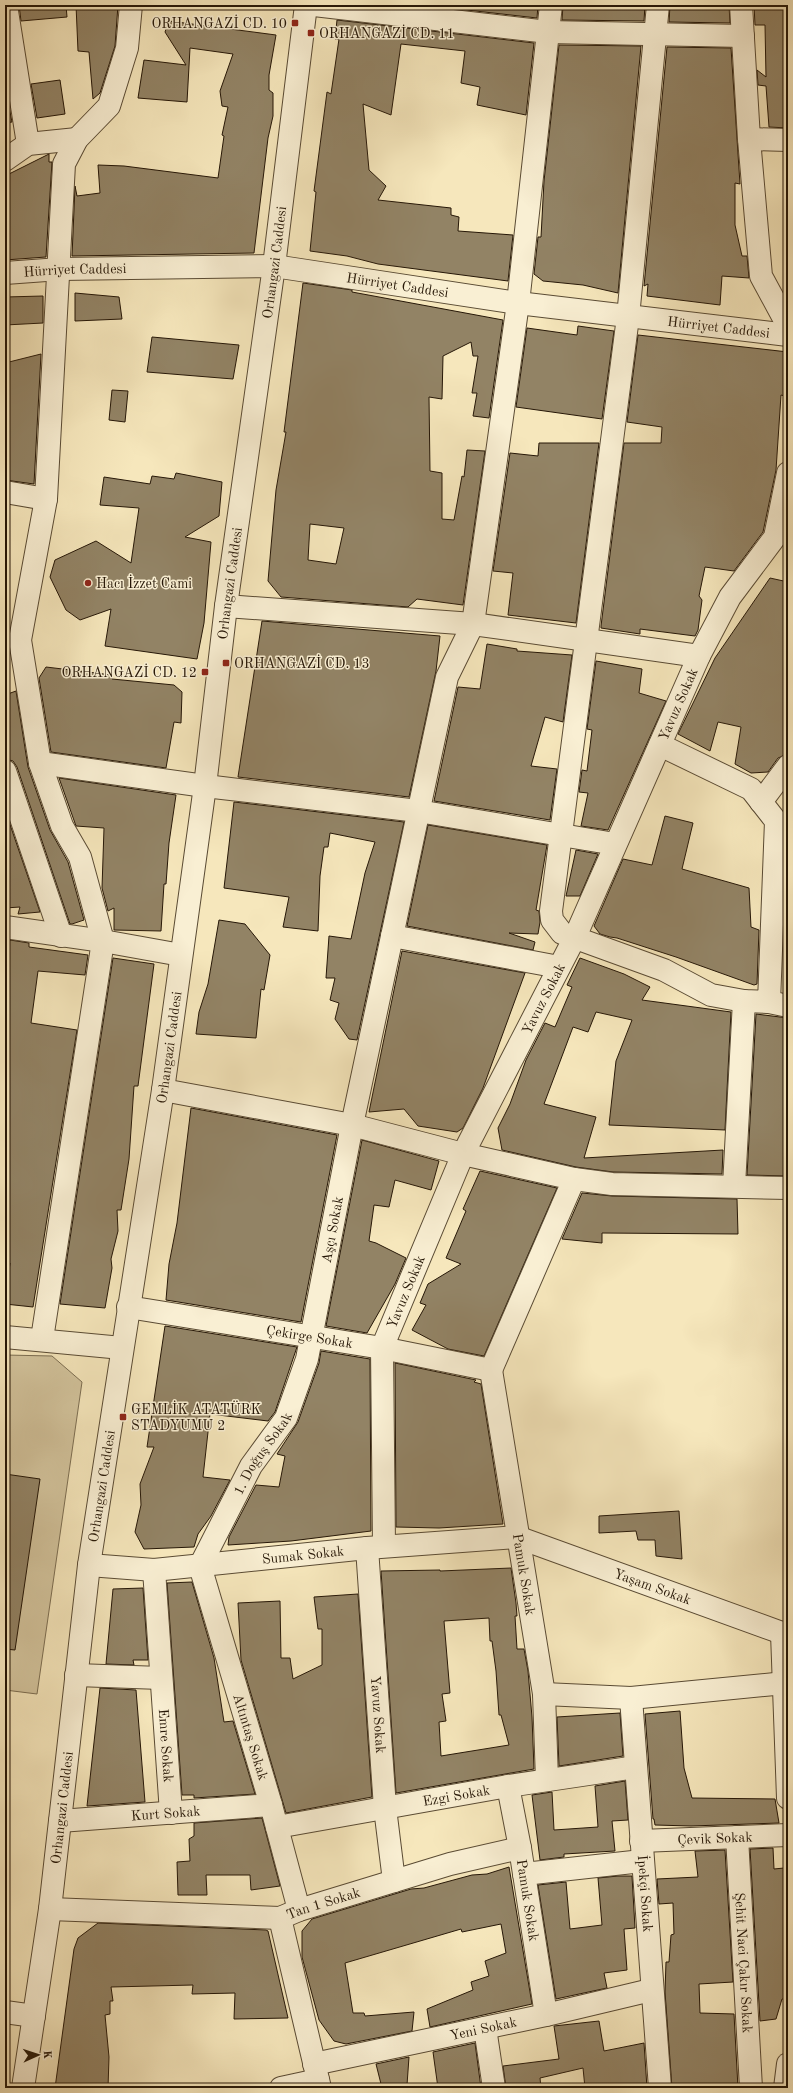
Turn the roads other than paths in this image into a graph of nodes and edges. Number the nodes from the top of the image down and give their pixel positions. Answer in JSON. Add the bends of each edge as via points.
{"nodes":[{"id":1,"x":6,"y":5,"type":"edge"},
{"id":2,"x":131,"y":5,"type":"edge"},
{"id":3,"x":306,"y":5,"type":"edge"},
{"id":4,"x":314,"y":5,"type":"edge"},
{"id":5,"x":551,"y":5,"type":"edge"},
{"id":6,"x":658,"y":5,"type":"edge"},
{"id":7,"x":741,"y":5,"type":"edge"},
{"id":8,"x":548,"y":32,"type":"junction"},
{"id":9,"x":656,"y":34,"type":"junction"},
{"id":10,"x":743,"y":36,"type":"junction"},
{"id":11,"x":77,"y":139,"type":"junction"},
{"id":12,"x":749,"y":139,"type":"junction"},
{"id":13,"x":788,"y":140,"type":"edge"},
{"id":14,"x":28,"y":144,"type":"junction"},
{"id":15,"x":5,"y":160,"type":"edge"},
{"id":16,"x":274,"y":266,"type":"junction"},
{"id":17,"x":60,"y":269,"type":"junction"},
{"id":18,"x":5,"y":273,"type":"edge"},
{"id":19,"x":518,"y":303,"type":"junction"},
{"id":20,"x":628,"y":317,"type":"junction"},
{"id":21,"x":788,"y":326,"type":"edge"},
{"id":22,"x":788,"y":335,"type":"edge"},
{"id":23,"x":788,"y":473,"type":"edge"},
{"id":24,"x":5,"y":492,"type":"edge"},
{"id":25,"x":46,"y":499,"type":"junction"},
{"id":26,"x":226,"y":606,"type":"junction"},
{"id":27,"x":473,"y":624,"type":"junction"},
{"id":28,"x":586,"y":640,"type":"junction"},
{"id":29,"x":13,"y":642,"type":"edge"},
{"id":30,"x":699,"y":656,"type":"junction"},
{"id":31,"x":660,"y":745,"type":"junction"},
{"id":32,"x":40,"y":763,"type":"junction"},
{"id":33,"x":788,"y":766,"type":"edge"},
{"id":34,"x":5,"y":771,"type":"edge"},
{"id":35,"x":205,"y":786,"type":"junction"},
{"id":36,"x":761,"y":802,"type":"junction"},
{"id":37,"x":418,"y":811,"type":"junction"},
{"id":38,"x":560,"y":835,"type":"junction"},
{"id":39,"x":616,"y":844,"type":"junction"},
{"id":40,"x":781,"y":861,"type":"edge"},
{"id":41,"x":780,"y":912,"type":"edge"},
{"id":42,"x":5,"y":927,"type":"edge"},
{"id":43,"x":61,"y":936,"type":"junction"},
{"id":44,"x":392,"y":936,"type":"junction"},
{"id":45,"x":574,"y":937,"type":"junction"},
{"id":46,"x":103,"y":941,"type":"junction"},
{"id":47,"x":181,"y":955,"type":"junction"},
{"id":48,"x":559,"y":967,"type":"junction"},
{"id":49,"x":744,"y":1001,"type":"junction"},
{"id":50,"x":778,"y":1004,"type":"edge"},
{"id":51,"x":163,"y":1090,"type":"junction"},
{"id":52,"x":352,"y":1125,"type":"junction"},
{"id":53,"x":463,"y":1154,"type":"junction"},
{"id":54,"x":574,"y":1178,"type":"junction"},
{"id":55,"x":734,"y":1186,"type":"junction"},
{"id":56,"x":788,"y":1188,"type":"edge"},
{"id":57,"x":128,"y":1307,"type":"junction"},
{"id":58,"x":311,"y":1336,"type":"junction"},
{"id":59,"x":5,"y":1337,"type":"edge"},
{"id":60,"x":42,"y":1339,"type":"junction"},
{"id":61,"x":122,"y":1348,"type":"junction"},
{"id":62,"x":382,"y":1348,"type":"junction"},
{"id":63,"x":491,"y":1370,"type":"junction"},
{"id":64,"x":517,"y":1537,"type":"junction"},
{"id":65,"x":375,"y":1547,"type":"junction"},
{"id":66,"x":89,"y":1565,"type":"junction"},
{"id":67,"x":200,"y":1566,"type":"junction"},
{"id":68,"x":154,"y":1570,"type":"junction"},
{"id":69,"x":785,"y":1632,"type":"edge"},
{"id":70,"x":76,"y":1675,"type":"junction"},
{"id":71,"x":161,"y":1678,"type":"junction"},
{"id":72,"x":785,"y":1683,"type":"junction"},
{"id":73,"x":544,"y":1694,"type":"junction"},
{"id":74,"x":631,"y":1698,"type":"junction"},
{"id":75,"x":636,"y":1767,"type":"junction"},
{"id":76,"x":788,"y":1776,"type":"edge"},
{"id":77,"x":547,"y":1780,"type":"junction"},
{"id":78,"x":508,"y":1786,"type":"junction"},
{"id":79,"x":788,"y":1798,"type":"edge"},
{"id":80,"x":271,"y":1805,"type":"junction"},
{"id":81,"x":385,"y":1808,"type":"junction"},
{"id":82,"x":171,"y":1813,"type":"junction"},
{"id":83,"x":60,"y":1821,"type":"junction"},
{"id":84,"x":277,"y":1827,"type":"junction"},
{"id":85,"x":788,"y":1835,"type":"edge"},
{"id":86,"x":737,"y":1837,"type":"junction"},
{"id":87,"x":520,"y":1848,"type":"junction"},
{"id":88,"x":642,"y":1851,"type":"junction"},
{"id":89,"x":524,"y":1874,"type":"junction"},
{"id":90,"x":394,"y":1881,"type":"junction"},
{"id":91,"x":50,"y":1909,"type":"junction"},
{"id":92,"x":300,"y":1910,"type":"junction"},
{"id":93,"x":280,"y":1918,"type":"junction"},
{"id":94,"x":651,"y":1990,"type":"junction"},
{"id":95,"x":5,"y":2012,"type":"edge"},
{"id":96,"x":546,"y":2015,"type":"junction"},
{"id":97,"x":34,"y":2016,"type":"junction"},
{"id":98,"x":485,"y":2028,"type":"junction"},
{"id":99,"x":788,"y":2064,"type":"edge"},
{"id":100,"x":318,"y":2077,"type":"edge"},
{"id":101,"x":23,"y":2088,"type":"edge"},
{"id":102,"x":281,"y":2088,"type":"edge"},
{"id":103,"x":494,"y":2088,"type":"edge"},
{"id":104,"x":660,"y":2088,"type":"edge"},
{"id":105,"x":751,"y":2088,"type":"edge"},
{"id":106,"x":785,"y":2088,"type":"edge"}],
"edges":[{"from":1,"to":14,"type":"street"},
{"from":2,"to":11,"type":"street","via":[[127,48],[108,106]]},
{"from":3,"to":16,"type":"street","name":"Orhangazi Caddesi"},
{"from":4,"to":8,"type":"street"},
{"from":5,"to":8,"type":"street","name":"Aşçı Sokak"},
{"from":6,"to":9,"type":"street"},
{"from":7,"to":10,"type":"street"},
{"from":8,"to":9,"type":"street"},
{"from":8,"to":19,"type":"street","name":"Aşçı Sokak"},
{"from":9,"to":10,"type":"street"},
{"from":9,"to":20,"type":"street"},
{"from":10,"to":12,"type":"street"},
{"from":11,"to":14,"type":"street"},
{"from":11,"to":17,"type":"street","via":[[64,164]]},
{"from":12,"to":13,"type":"street"},
{"from":12,"to":21,"type":"street","via":[[761,276]]},
{"from":14,"to":15,"type":"street"},
{"from":16,"to":17,"type":"street","name":"Hürriyet Caddesi"},
{"from":16,"to":19,"type":"street","name":"Hürriyet Caddesi"},
{"from":16,"to":26,"type":"street","name":"Orhangazi Caddesi"},
{"from":17,"to":18,"type":"street","name":"Hürriyet Caddesi"},
{"from":17,"to":25,"type":"street"},
{"from":19,"to":20,"type":"street","name":"Hürriyet Caddesi"},
{"from":19,"to":27,"type":"street","name":"Aşçı Sokak"},
{"from":20,"to":22,"type":"street","name":"Hürriyet Caddesi"},
{"from":20,"to":28,"type":"street"},
{"from":23,"to":30,"type":"street","name":"Yavuz Sokak","via":[[775,537],[730,598]]},
{"from":24,"to":25,"type":"street"},
{"from":25,"to":29,"type":"street"},
{"from":26,"to":27,"type":"street"},
{"from":26,"to":35,"type":"street","name":"Orhangazi Caddesi"},
{"from":27,"to":28,"type":"street"},
{"from":27,"to":37,"type":"street","name":"Aşçı Sokak","via":[[447,677]]},
{"from":28,"to":30,"type":"street"},
{"from":28,"to":38,"type":"street"},
{"from":29,"to":32,"type":"street"},
{"from":30,"to":31,"type":"street","name":"Yavuz Sokak"},
{"from":31,"to":36,"type":"street","via":[[751,789]]},
{"from":31,"to":39,"type":"street","name":"Yavuz Sokak"},
{"from":32,"to":35,"type":"street"},
{"from":32,"to":46,"type":"street","via":[[62,826],[80,857]]},
{"from":33,"to":36,"type":"street"},
{"from":34,"to":43,"type":"street"},
{"from":35,"to":37,"type":"street"},
{"from":35,"to":47,"type":"street","name":"Orhangazi Caddesi"},
{"from":36,"to":40,"type":"street","via":[[776,821]]},
{"from":37,"to":38,"type":"street"},
{"from":37,"to":44,"type":"street","name":"Aşçı Sokak"},
{"from":38,"to":39,"type":"street"},
{"from":38,"to":45,"type":"street","via":[[552,920],[562,933]]},
{"from":39,"to":45,"type":"street","name":"Yavuz Sokak"},
{"from":40,"to":41,"type":"street"},
{"from":41,"to":50,"type":"street"},
{"from":42,"to":43,"type":"street"},
{"from":43,"to":46,"type":"street"},
{"from":44,"to":48,"type":"street"},
{"from":44,"to":52,"type":"street","name":"Aşçı Sokak"},
{"from":45,"to":48,"type":"street","name":"Yavuz Sokak"},
{"from":45,"to":49,"type":"street","via":[[664,970],[711,995]]},
{"from":46,"to":47,"type":"street"},
{"from":46,"to":60,"type":"street"},
{"from":47,"to":51,"type":"street","name":"Orhangazi Caddesi"},
{"from":48,"to":53,"type":"street","name":"Yavuz Sokak"},
{"from":49,"to":50,"type":"street"},
{"from":49,"to":55,"type":"street"},
{"from":51,"to":52,"type":"street"},
{"from":51,"to":57,"type":"street","name":"Orhangazi Caddesi"},
{"from":52,"to":53,"type":"street"},
{"from":52,"to":58,"type":"street","name":"Aşçı Sokak"},
{"from":53,"to":54,"type":"street"},
{"from":53,"to":62,"type":"street","name":"Yavuz Sokak"},
{"from":54,"to":55,"type":"street","via":[[612,1184]]},
{"from":54,"to":63,"type":"street"},
{"from":55,"to":56,"type":"street"},
{"from":57,"to":58,"type":"street","name":"Çekirge Sokak"},
{"from":57,"to":61,"type":"street","name":"Orhangazi Caddesi"},
{"from":58,"to":62,"type":"street","name":"Çekirge Sokak"},
{"from":58,"to":67,"type":"street","name":"1. Doğuş Sokak","via":[[308,1359],[286,1418],[251,1466]]},
{"from":59,"to":60,"type":"street"},
{"from":60,"to":61,"type":"street"},
{"from":61,"to":66,"type":"street","name":"Orhangazi Caddesi"},
{"from":62,"to":63,"type":"street","name":"Çekirge Sokak"},
{"from":62,"to":65,"type":"street","name":"Yavuz Sokak"},
{"from":63,"to":64,"type":"street","name":"Pamuk Sokak"},
{"from":64,"to":65,"type":"street","name":"Sumak Sokak"},
{"from":64,"to":69,"type":"street","name":"Yaşam Sokak"},
{"from":64,"to":73,"type":"street","name":"Pamuk Sokak"},
{"from":65,"to":67,"type":"street","name":"Sumak Sokak"},
{"from":65,"to":81,"type":"street","name":"Yavuz Sokak"},
{"from":66,"to":68,"type":"street","name":"Sumak Sokak"},
{"from":66,"to":70,"type":"street","name":"Orhangazi Caddesi"},
{"from":67,"to":68,"type":"street","name":"Sumak Sokak"},
{"from":67,"to":80,"type":"street","name":"Altıntaş Sokak"},
{"from":68,"to":71,"type":"street","name":"Emre Sokak"},
{"from":69,"to":72,"type":"street"},
{"from":70,"to":71,"type":"street"},
{"from":70,"to":83,"type":"street","name":"Orhangazi Caddesi"},
{"from":71,"to":82,"type":"street","name":"Emre Sokak"},
{"from":72,"to":74,"type":"street"},
{"from":72,"to":76,"type":"street"},
{"from":73,"to":74,"type":"street"},
{"from":73,"to":77,"type":"street","name":"Pamuk Sokak"},
{"from":74,"to":75,"type":"street","name":"İpekçi Sokak"},
{"from":75,"to":77,"type":"street","name":"Ezgi Sokak"},
{"from":75,"to":88,"type":"street","name":"İpekçi Sokak"},
{"from":76,"to":79,"type":"street"},
{"from":77,"to":78,"type":"street","name":"Ezgi Sokak"},
{"from":78,"to":81,"type":"street","name":"Ezgi Sokak"},
{"from":78,"to":87,"type":"street","name":"Pamuk Sokak"},
{"from":80,"to":82,"type":"street","name":"Kurt Sokak"},
{"from":80,"to":84,"type":"street","name":"Altıntaş Sokak"},
{"from":81,"to":84,"type":"street","name":"Ezgi Sokak"},
{"from":81,"to":90,"type":"street","name":"Yavuz Sokak"},
{"from":82,"to":83,"type":"street","name":"Kurt Sokak"},
{"from":83,"to":91,"type":"street","name":"Orhangazi Caddesi"},
{"from":84,"to":92,"type":"street","name":"Altıntaş Sokak"},
{"from":85,"to":86,"type":"street","name":"Çevik Sokak"},
{"from":86,"to":88,"type":"street","name":"Çevik Sokak"},
{"from":86,"to":105,"type":"street","name":"Şehit Naci Çakır Sokak"},
{"from":87,"to":89,"type":"street","name":"Pamuk Sokak"},
{"from":87,"to":90,"type":"street","name":"Tan 1 Sokak","via":[[450,1864]]},
{"from":88,"to":89,"type":"street"},
{"from":88,"to":94,"type":"street","name":"İpekçi Sokak"},
{"from":89,"to":96,"type":"street","name":"Pamuk Sokak"},
{"from":90,"to":92,"type":"street","name":"Tan 1 Sokak"},
{"from":91,"to":93,"type":"street","name":"Tan 1 Sokak"},
{"from":91,"to":97,"type":"street","name":"Orhangazi Caddesi"},
{"from":92,"to":93,"type":"street","name":"Tan 1 Sokak"},
{"from":93,"to":100,"type":"street"},
{"from":94,"to":96,"type":"street","name":"Yeni Sokak"},
{"from":94,"to":104,"type":"street","name":"İpekçi Sokak"},
{"from":95,"to":97,"type":"street"},
{"from":96,"to":98,"type":"street","name":"Yeni Sokak"},
{"from":97,"to":101,"type":"street","name":"Orhangazi Caddesi"},
{"from":98,"to":100,"type":"street","name":"Yeni Sokak"},
{"from":98,"to":103,"type":"street"},
{"from":99,"to":106,"type":"street"},
{"from":100,"to":102,"type":"street","name":"Yeni Sokak"}]}
